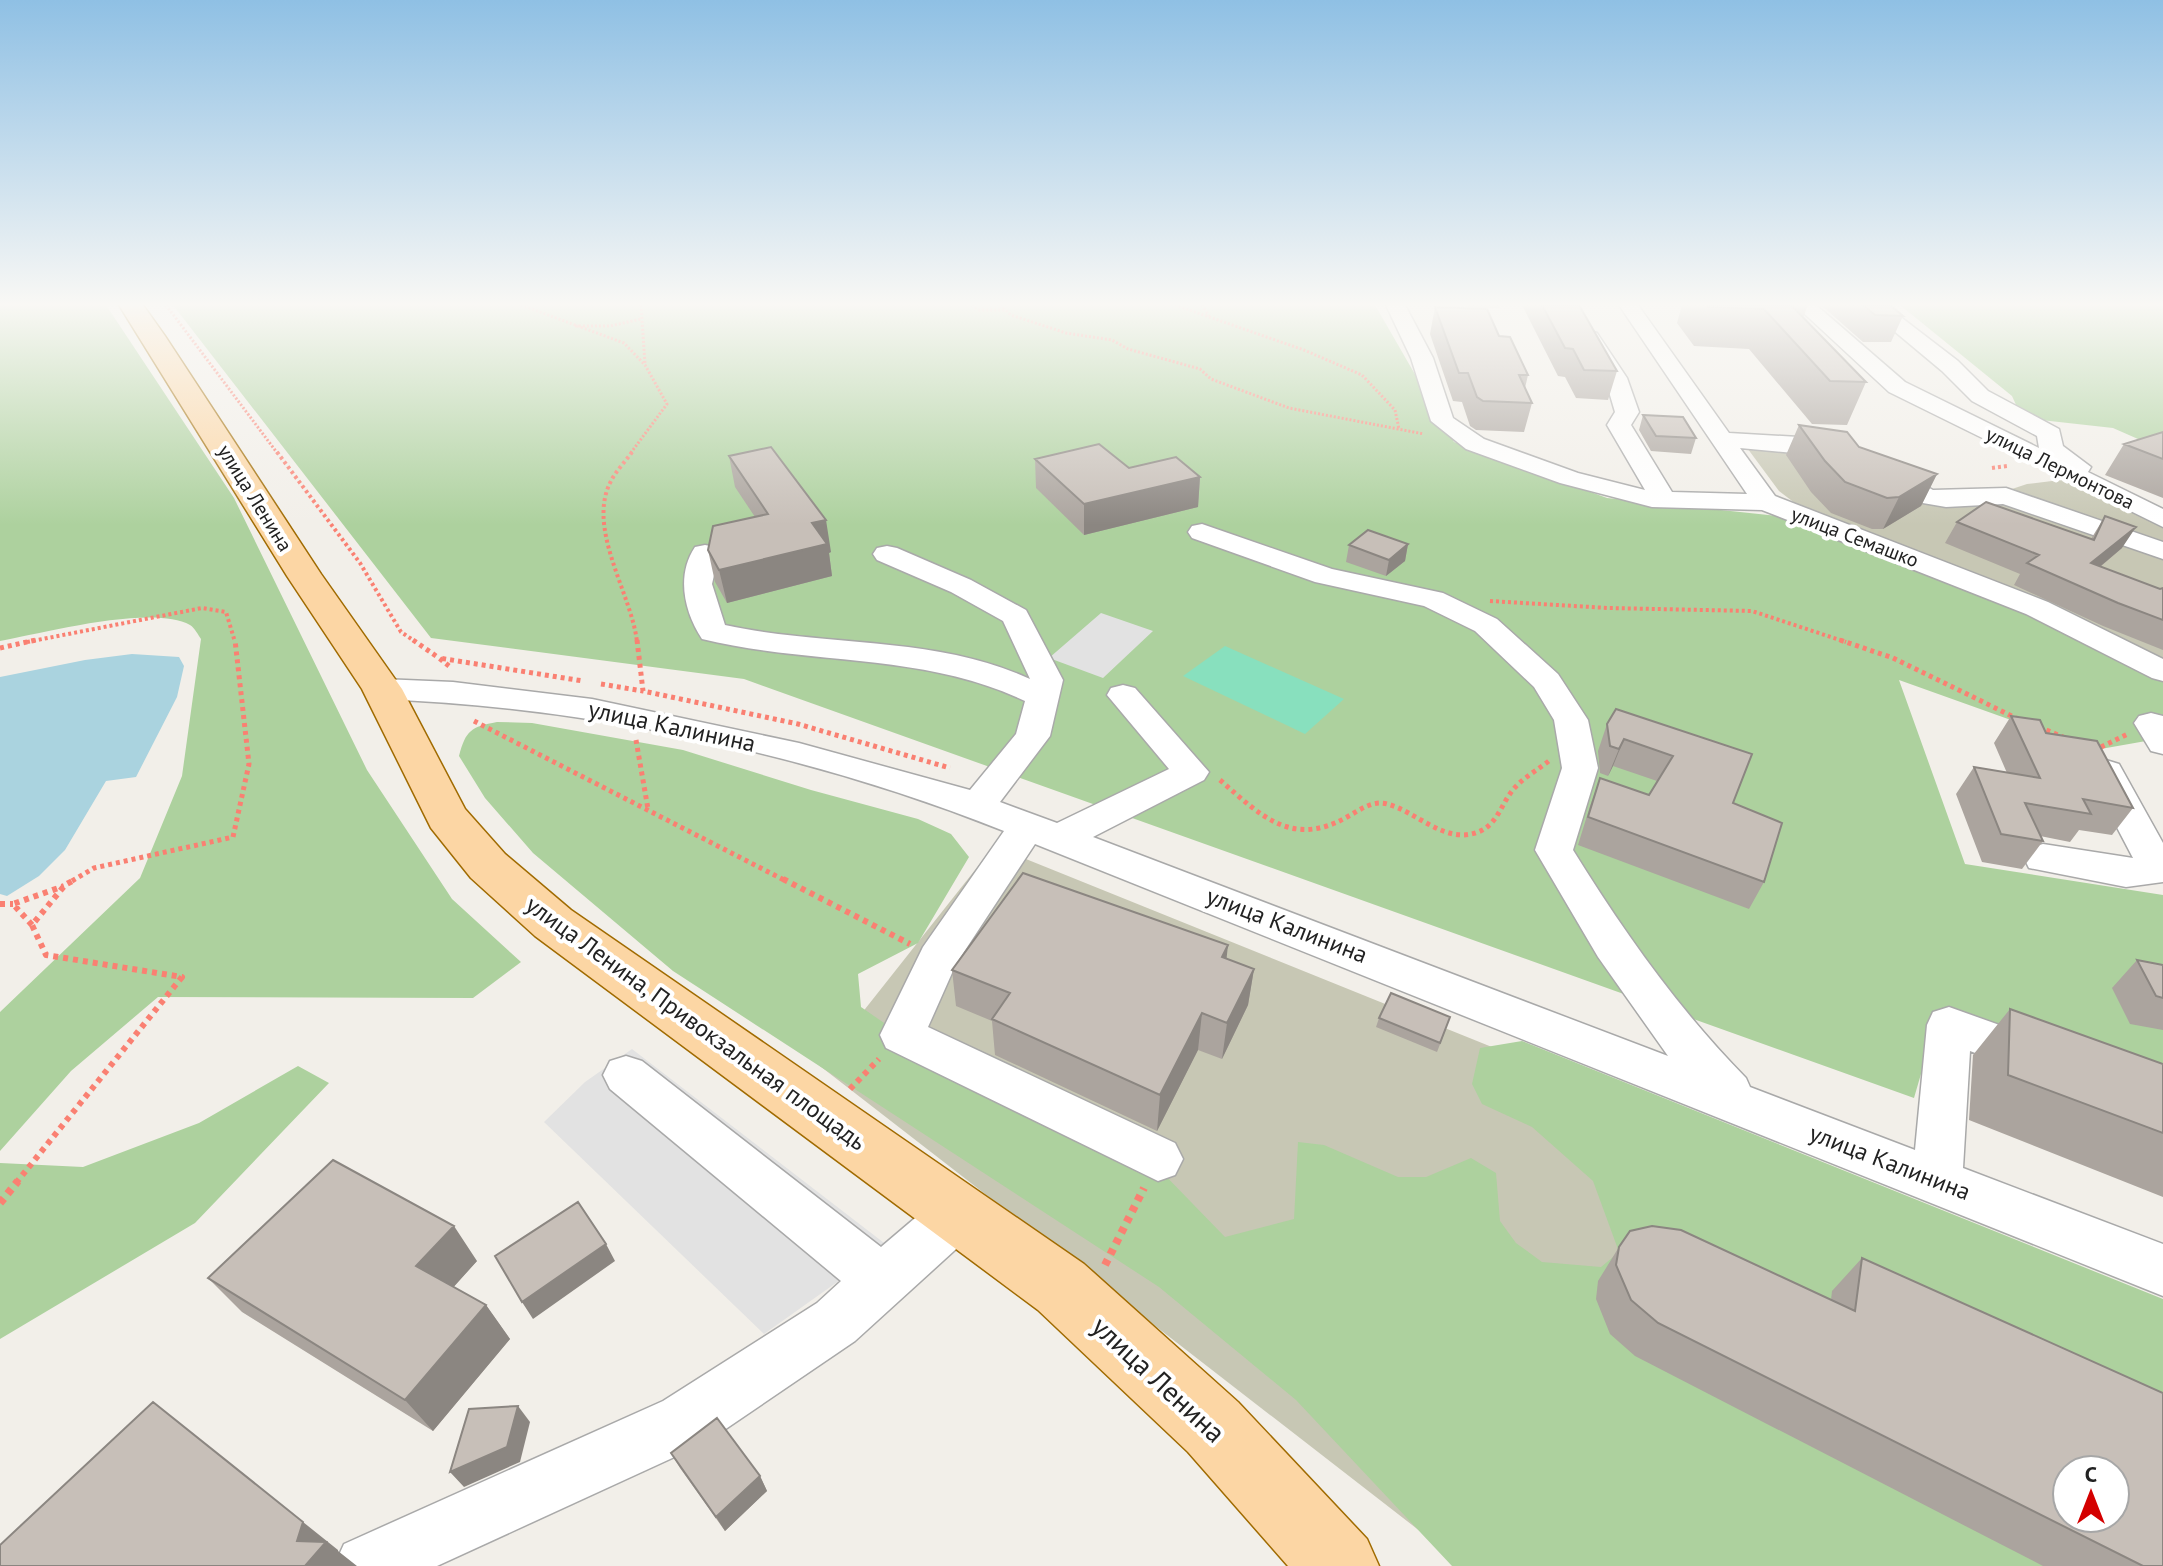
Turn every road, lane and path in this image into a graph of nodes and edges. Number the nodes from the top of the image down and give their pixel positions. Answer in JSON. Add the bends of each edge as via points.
{"nodes":[{"id":1,"x":180,"y":378,"type":"edge"},
{"id":2,"x":221,"y":378,"type":"edge"},
{"id":3,"x":652,"y":378,"type":"edge"},
{"id":4,"x":1210,"y":378,"type":"edge"},
{"id":5,"x":1365,"y":378,"type":"edge"},
{"id":6,"x":1429,"y":378,"type":"edge"},
{"id":7,"x":1616,"y":378,"type":"edge"},
{"id":8,"x":1679,"y":378,"type":"edge"},
{"id":9,"x":1887,"y":378,"type":"edge"},
{"id":10,"x":1907,"y":378,"type":"edge"},
{"id":11,"x":1962,"y":378,"type":"edge"},
{"id":12,"x":1920,"y":399,"type":"junction"},
{"id":13,"x":1399,"y":429,"type":"junction"},
{"id":14,"x":1426,"y":435,"type":"dead end"},
{"id":15,"x":1722,"y":439,"type":"junction"},
{"id":16,"x":1664,"y":499,"type":"junction"},
{"id":17,"x":1766,"y":502,"type":"junction"},
{"id":18,"x":2163,"y":509,"type":"edge"},
{"id":19,"x":2163,"y":519,"type":"edge"},
{"id":20,"x":1202,"y":532,"type":"dead end"},
{"id":21,"x":2163,"y":551,"type":"edge"},
{"id":22,"x":705,"y":553,"type":"dead end"},
{"id":23,"x":887,"y":554,"type":"dead end"},
{"id":24,"x":1433,"y":599,"type":"junction"},
{"id":25,"x":0,"y":648,"type":"edge"},
{"id":26,"x":439,"y":658,"type":"junction"},
{"id":27,"x":449,"y":666,"type":"dead end"},
{"id":28,"x":2163,"y":671,"type":"edge"},
{"id":29,"x":584,"y":682,"type":"dead end"},
{"id":30,"x":599,"y":684,"type":"dead end"},
{"id":31,"x":382,"y":689,"type":"junction"},
{"id":32,"x":643,"y":691,"type":"junction"},
{"id":33,"x":1123,"y":695,"type":"dead end"},
{"id":34,"x":1043,"y":697,"type":"junction"},
{"id":35,"x":469,"y":719,"type":"dead end"},
{"id":36,"x":635,"y":731,"type":"dead end"},
{"id":37,"x":2157,"y":733,"type":"edge"},
{"id":38,"x":1575,"y":738,"type":"junction"},
{"id":39,"x":2095,"y":750,"type":"junction"},
{"id":40,"x":1191,"y":772,"type":"junction"},
{"id":41,"x":987,"y":793,"type":"junction"},
{"id":42,"x":648,"y":810,"type":"junction"},
{"id":43,"x":1045,"y":830,"type":"junction"},
{"id":44,"x":2043,"y":858,"type":"edge"},
{"id":45,"x":2160,"y":868,"type":"edge"},
{"id":46,"x":65,"y":885,"type":"junction"},
{"id":47,"x":0,"y":904,"type":"edge"},
{"id":48,"x":13,"y":904,"type":"junction"},
{"id":49,"x":32,"y":925,"type":"junction"},
{"id":50,"x":938,"y":958,"type":"junction"},
{"id":51,"x":902,"y":1035,"type":"junction"},
{"id":52,"x":2063,"y":1067,"type":"edge"},
{"id":53,"x":626,"y":1075,"type":"dead end"},
{"id":54,"x":1742,"y":1104,"type":"junction"},
{"id":55,"x":823,"y":1116,"type":"junction"},
{"id":56,"x":1158,"y":1159,"type":"joint"},
{"id":57,"x":1938,"y":1166,"type":"junction"},
{"id":58,"x":0,"y":1203,"type":"edge"},
{"id":59,"x":959,"y":1213,"type":"junction"},
{"id":60,"x":2163,"y":1270,"type":"edge"},
{"id":61,"x":882,"y":1281,"type":"junction"},
{"id":62,"x":1084,"y":1308,"type":"junction"},
{"id":63,"x":366,"y":1566,"type":"edge"},
{"id":64,"x":1340,"y":1566,"type":"edge"}],
"edges":[{"from":1,"to":31,"type":"main road","name":"улица Ленина"},
{"from":2,"to":26,"type":"path","via":[[360,563],[401,632]]},
{"from":3,"to":32,"type":"path","via":[[667,404],[609,484],[604,506],[609,553],[635,624]]},
{"from":4,"to":13,"type":"path","via":[[1289,408]]},
{"from":5,"to":13,"type":"path","via":[[1395,410]]},
{"from":6,"to":16,"type":"street","via":[[1443,421],[1475,444],[1569,478]]},
{"from":7,"to":16,"type":"street","via":[[1627,412],[1619,425]]},
{"from":8,"to":15,"type":"street","name":"улица Семашко"},
{"from":9,"to":12,"type":"street","name":"улица Лермонтова"},
{"from":10,"to":12,"type":"street"},
{"from":11,"to":18,"type":"street","via":[[1980,396],[2051,434],[2052,450]]},
{"from":12,"to":19,"type":"street","name":"улица Лермонтова"},
{"from":13,"to":14,"type":"path"},
{"from":15,"to":17,"type":"street","name":"улица Семашко"},
{"from":15,"to":21,"type":"street","via":[[1816,446],[1846,454],[1925,496],[2006,496]]},
{"from":16,"to":17,"type":"street"},
{"from":17,"to":28,"type":"street","name":"улица Семашко","via":[[2037,608]]},
{"from":20,"to":24,"type":"street","via":[[1325,576]]},
{"from":22,"to":34,"type":"street","via":[[696,574],[700,605],[713,632],[756,644],[952,661],[1013,680]]},
{"from":23,"to":34,"type":"street","via":[[1015,616],[1047,680]]},
{"from":24,"to":38,"type":"street","via":[[1486,625],[1547,681],[1571,720]]},
{"from":24,"to":39,"type":"path","via":[[1752,611],[1893,658]]},
{"from":25,"to":46,"type":"path","via":[[202,608],[226,612],[234,630],[249,764],[233,837],[94,868]]},
{"from":26,"to":27,"type":"path"},
{"from":26,"to":29,"type":"path"},
{"from":30,"to":32,"type":"path"},
{"from":31,"to":41,"type":"street","name":"улица Калинина","via":[[456,690],[571,704],[801,753],[935,790]]},
{"from":31,"to":55,"type":"main road","name":"улица Ленина, Привокзальная площадь","via":[[447,817],[488,866],[553,923]]},
{"from":32,"to":41,"type":"path","via":[[739,707],[855,737]]},
{"from":33,"to":40,"type":"street"},
{"from":34,"to":41,"type":"street","via":[[1033,736]]},
{"from":35,"to":42,"type":"path"},
{"from":36,"to":42,"type":"path"},
{"from":37,"to":39,"type":"path"},
{"from":38,"to":40,"type":"path","via":[[1513,789],[1492,826],[1473,834],[1457,835],[1384,803],[1366,805],[1313,831],[1288,831],[1208,769]]},
{"from":38,"to":54,"type":"street","via":[[1580,768],[1554,850],[1592,915],[1695,1058]]},
{"from":39,"to":45,"type":"street"},
{"from":40,"to":43,"type":"street"},
{"from":41,"to":43,"type":"street","name":"улица Калинина"},
{"from":42,"to":50,"type":"path"},
{"from":43,"to":50,"type":"street"},
{"from":43,"to":54,"type":"street","name":"улица Калинина"},
{"from":44,"to":45,"type":"street","via":[[2126,873]]},
{"from":46,"to":48,"type":"path"},
{"from":46,"to":49,"type":"path"},
{"from":47,"to":48,"type":"path"},
{"from":48,"to":49,"type":"path"},
{"from":49,"to":58,"type":"path","via":[[46,955],[182,977]]},
{"from":50,"to":51,"type":"street"},
{"from":51,"to":55,"type":"path"},
{"from":51,"to":56,"type":"street"},
{"from":52,"to":57,"type":"street","via":[[1949,1025]]},
{"from":53,"to":61,"type":"street"},
{"from":54,"to":57,"type":"street","name":"улица Калинина"},
{"from":55,"to":59,"type":"main road","name":"улица Ленина, Привокзальная площадь"},
{"from":56,"to":62,"type":"path"},
{"from":57,"to":60,"type":"street","name":"улица Калинина"},
{"from":59,"to":61,"type":"street"},
{"from":59,"to":62,"type":"main road","name":"улица Ленина"},
{"from":61,"to":63,"type":"street","via":[[836,1322],[684,1422]]},
{"from":62,"to":64,"type":"main road","name":"улица Ленина","via":[[1213,1427]]}]}
